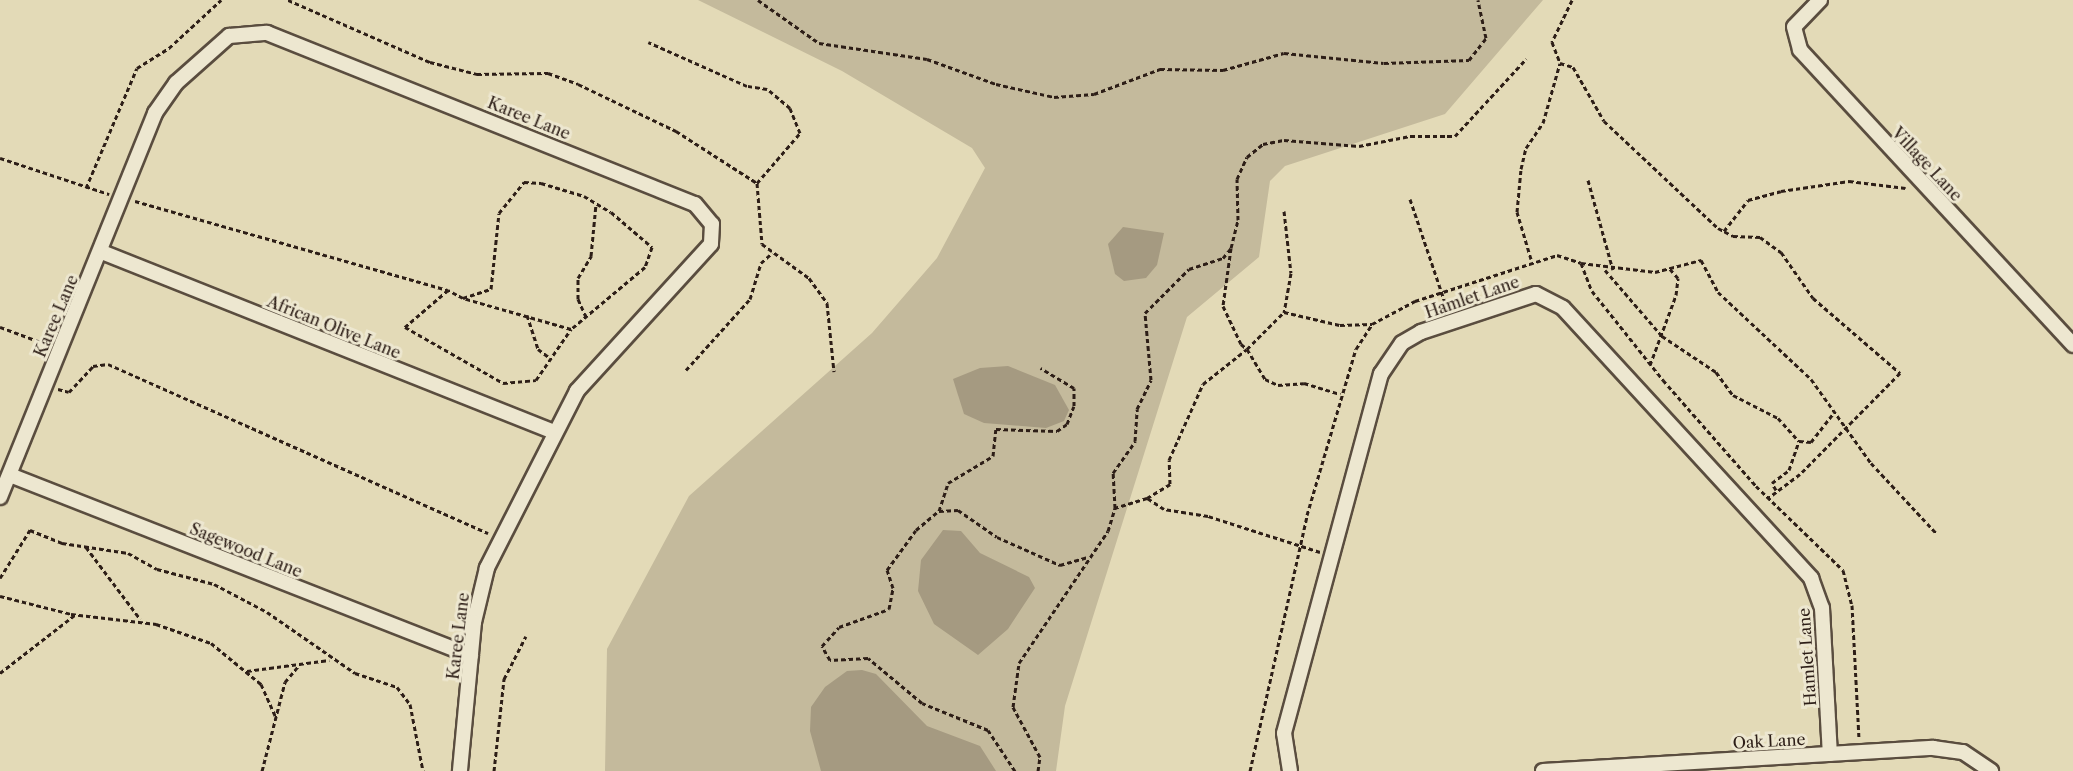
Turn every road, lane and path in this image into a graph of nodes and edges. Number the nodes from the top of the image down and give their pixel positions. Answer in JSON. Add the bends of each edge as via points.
{"nodes":[{"id":1,"x":221,"y":0,"type":"edge"},
{"id":2,"x":288,"y":0,"type":"edge"},
{"id":3,"x":758,"y":0,"type":"edge"},
{"id":4,"x":1478,"y":0,"type":"edge"},
{"id":5,"x":1572,"y":0,"type":"edge"},
{"id":6,"x":1820,"y":0,"type":"edge"},
{"id":7,"x":648,"y":42,"type":"dead end"},
{"id":8,"x":1526,"y":59,"type":"dead end"},
{"id":9,"x":1560,"y":63,"type":"junction"},
{"id":10,"x":0,"y":158,"type":"edge"},
{"id":11,"x":1588,"y":180,"type":"dead end"},
{"id":12,"x":1920,"y":180,"type":"junction"},
{"id":13,"x":757,"y":183,"type":"junction"},
{"id":14,"x":86,"y":188,"type":"junction"},
{"id":15,"x":121,"y":197,"type":"junction"},
{"id":16,"x":1410,"y":199,"type":"dead end"},
{"id":17,"x":596,"y":203,"type":"junction"},
{"id":18,"x":1284,"y":211,"type":"dead end"},
{"id":19,"x":1724,"y":231,"type":"junction"},
{"id":20,"x":1231,"y":248,"type":"junction"},
{"id":21,"x":102,"y":252,"type":"junction"},
{"id":22,"x":772,"y":253,"type":"junction"},
{"id":23,"x":1531,"y":259,"type":"junction"},
{"id":24,"x":1581,"y":263,"type":"junction"},
{"id":25,"x":1669,"y":268,"type":"junction"},
{"id":26,"x":1605,"y":270,"type":"junction"},
{"id":27,"x":1613,"y":270,"type":"junction"},
{"id":28,"x":448,"y":290,"type":"junction"},
{"id":29,"x":1442,"y":292,"type":"junction"},
{"id":30,"x":463,"y":298,"type":"junction"},
{"id":31,"x":1284,"y":312,"type":"junction"},
{"id":32,"x":527,"y":315,"type":"junction"},
{"id":33,"x":586,"y":317,"type":"junction"},
{"id":34,"x":1452,"y":321,"type":"junction"},
{"id":35,"x":1372,"y":324,"type":"junction"},
{"id":36,"x":0,"y":327,"type":"edge"},
{"id":37,"x":571,"y":329,"type":"junction"},
{"id":38,"x":1659,"y":331,"type":"junction"},
{"id":39,"x":2073,"y":345,"type":"edge"},
{"id":40,"x":1247,"y":349,"type":"junction"},
{"id":41,"x":60,"y":350,"type":"junction"},
{"id":42,"x":550,"y":358,"type":"junction"},
{"id":43,"x":1650,"y":365,"type":"junction"},
{"id":44,"x":1041,"y":368,"type":"dead end"},
{"id":45,"x":686,"y":370,"type":"dead end"},
{"id":46,"x":834,"y":372,"type":"dead end"},
{"id":47,"x":45,"y":386,"type":"junction"},
{"id":48,"x":1340,"y":394,"type":"junction"},
{"id":49,"x":1835,"y":411,"type":"junction"},
{"id":50,"x":1846,"y":427,"type":"junction"},
{"id":51,"x":555,"y":432,"type":"junction"},
{"id":52,"x":1799,"y":441,"type":"junction"},
{"id":53,"x":10,"y":475,"type":"junction"},
{"id":54,"x":1776,"y":490,"type":"junction"},
{"id":55,"x":0,"y":497,"type":"edge"},
{"id":56,"x":1147,"y":498,"type":"junction"},
{"id":57,"x":1768,"y":498,"type":"junction"},
{"id":58,"x":1115,"y":508,"type":"junction"},
{"id":59,"x":939,"y":511,"type":"junction"},
{"id":60,"x":1937,"y":534,"type":"dead end"},
{"id":61,"x":499,"y":541,"type":"junction"},
{"id":62,"x":1300,"y":544,"type":"junction"},
{"id":63,"x":86,"y":547,"type":"junction"},
{"id":64,"x":1332,"y":556,"type":"junction"},
{"id":65,"x":1088,"y":557,"type":"junction"},
{"id":66,"x":0,"y":578,"type":"edge"},
{"id":67,"x":0,"y":596,"type":"edge"},
{"id":68,"x":76,"y":614,"type":"junction"},
{"id":69,"x":141,"y":620,"type":"junction"},
{"id":70,"x":526,"y":636,"type":"dead end"},
{"id":71,"x":471,"y":656,"type":"junction"},
{"id":72,"x":331,"y":660,"type":"junction"},
{"id":73,"x":300,"y":664,"type":"junction"},
{"id":74,"x":245,"y":671,"type":"junction"},
{"id":75,"x":0,"y":673,"type":"edge"},
{"id":76,"x":276,"y":716,"type":"junction"},
{"id":77,"x":1857,"y":752,"type":"junction"},
{"id":78,"x":1830,"y":754,"type":"junction"},
{"id":79,"x":262,"y":771,"type":"edge"},
{"id":80,"x":423,"y":771,"type":"edge"},
{"id":81,"x":460,"y":771,"type":"edge"},
{"id":82,"x":494,"y":771,"type":"edge"},
{"id":83,"x":1016,"y":771,"type":"edge"},
{"id":84,"x":1038,"y":771,"type":"edge"},
{"id":85,"x":1250,"y":771,"type":"edge"},
{"id":86,"x":1290,"y":771,"type":"edge"},
{"id":87,"x":1543,"y":771,"type":"edge"},
{"id":88,"x":1991,"y":771,"type":"edge"}],
"edges":[{"from":1,"to":14,"type":"path","via":[[169,48],[137,68]]},
{"from":2,"to":13,"type":"path","via":[[430,62],[477,74],[548,73],[578,84],[676,131]]},
{"from":3,"to":4,"type":"path","via":[[819,42],[927,59],[996,84],[1054,97],[1094,94],[1153,70],[1222,70],[1284,53],[1384,63],[1469,60],[1486,38]]},
{"from":5,"to":9,"type":"path","via":[[1552,42]]},
{"from":6,"to":12,"type":"street","name":"Village Lane","via":[[1794,27],[1800,50]]},
{"from":7,"to":13,"type":"path","via":[[767,89],[790,108],[800,133]]},
{"from":8,"to":20,"type":"path","via":[[1455,135],[1410,136],[1359,146],[1284,140],[1263,144],[1247,157],[1237,178],[1238,220]]},
{"from":9,"to":19,"type":"path","via":[[1573,67],[1594,108],[1626,146]]},
{"from":9,"to":23,"type":"path","via":[[1543,123],[1526,148],[1521,169],[1517,212]]},
{"from":10,"to":14,"type":"path"},
{"from":11,"to":27,"type":"path"},
{"from":12,"to":19,"type":"path","via":[[1908,188],[1849,182],[1812,185],[1748,200]]},
{"from":12,"to":39,"type":"street","name":"Village Lane"},
{"from":13,"to":22,"type":"path","via":[[762,244]]},
{"from":14,"to":15,"type":"path"},
{"from":15,"to":21,"type":"street","name":"Karee Lane"},
{"from":15,"to":28,"type":"path"},
{"from":15,"to":51,"type":"street","name":"Karee Lane","via":[[155,112],[176,83],[220,42],[253,30],[490,119],[694,204],[712,224],[711,244],[593,369]]},
{"from":16,"to":29,"type":"path"},
{"from":17,"to":30,"type":"path","via":[[541,183],[525,182],[499,213],[491,289]]},
{"from":17,"to":33,"type":"path","via":[[591,256],[578,278],[578,299]]},
{"from":17,"to":33,"type":"path","via":[[652,247],[645,267]]},
{"from":18,"to":31,"type":"path","via":[[1291,273]]},
{"from":19,"to":50,"type":"path","via":[[1760,237],[1781,252],[1813,298],[1900,373]]},
{"from":20,"to":40,"type":"path","via":[[1224,306]]},
{"from":20,"to":58,"type":"path","via":[[1223,258],[1189,269],[1145,313],[1151,380],[1137,409],[1135,441],[1113,473]]},
{"from":21,"to":41,"type":"street","name":"Karee Lane"},
{"from":21,"to":51,"type":"street","name":"African Olive Lane"},
{"from":22,"to":45,"type":"path","via":[[761,263],[750,299]]},
{"from":22,"to":46,"type":"path","via":[[809,278],[827,303]]},
{"from":23,"to":24,"type":"path","via":[[1557,255]]},
{"from":23,"to":29,"type":"path"},
{"from":24,"to":26,"type":"path"},
{"from":24,"to":43,"type":"path","via":[[1592,291]]},
{"from":25,"to":27,"type":"path"},
{"from":25,"to":38,"type":"path","via":[[1678,278],[1676,295]]},
{"from":25,"to":49,"type":"path","via":[[1701,260],[1718,292],[1811,379]]},
{"from":26,"to":27,"type":"path"},
{"from":26,"to":38,"type":"path"},
{"from":28,"to":30,"type":"path"},
{"from":28,"to":42,"type":"path","via":[[405,327],[503,383],[536,380]]},
{"from":29,"to":34,"type":"path"},
{"from":29,"to":35,"type":"path"},
{"from":30,"to":32,"type":"path"},
{"from":31,"to":35,"type":"path","via":[[1340,326]]},
{"from":31,"to":40,"type":"path"},
{"from":32,"to":37,"type":"path"},
{"from":32,"to":42,"type":"path","via":[[538,350]]},
{"from":33,"to":37,"type":"path"},
{"from":34,"to":64,"type":"street","name":"Hamlet Lane","via":[[1402,343],[1381,374]]},
{"from":34,"to":78,"type":"street","name":"Hamlet Lane","via":[[1522,295],[1555,301],[1799,562],[1822,608]]},
{"from":35,"to":48,"type":"path","via":[[1356,348]]},
{"from":36,"to":41,"type":"path"},
{"from":37,"to":42,"type":"path"},
{"from":38,"to":43,"type":"path"},
{"from":38,"to":52,"type":"path","via":[[1716,372],[1733,395],[1778,418]]},
{"from":40,"to":48,"type":"path","via":[[1265,379],[1278,385],[1304,383]]},
{"from":40,"to":56,"type":"path","via":[[1203,384],[1170,460],[1170,484]]},
{"from":41,"to":47,"type":"street","name":"Karee Lane"},
{"from":43,"to":57,"type":"path"},
{"from":44,"to":59,"type":"path","via":[[1074,388],[1074,406],[1067,424],[1058,431],[996,429],[993,456],[948,483]]},
{"from":47,"to":53,"type":"street","name":"Karee Lane"},
{"from":47,"to":61,"type":"path","via":[[69,392],[93,366],[108,364],[471,520]]},
{"from":48,"to":62,"type":"path"},
{"from":49,"to":50,"type":"path"},
{"from":49,"to":52,"type":"path","via":[[1811,442]]},
{"from":50,"to":54,"type":"path"},
{"from":50,"to":60,"type":"path","via":[[1871,463]]},
{"from":51,"to":61,"type":"street","name":"Karee Lane"},
{"from":52,"to":54,"type":"path","via":[[1796,460],[1773,483]]},
{"from":53,"to":55,"type":"street","name":"Karee Lane"},
{"from":53,"to":71,"type":"street","name":"Sagewood Lane"},
{"from":54,"to":57,"type":"path"},
{"from":56,"to":58,"type":"path"},
{"from":56,"to":62,"type":"path","via":[[1164,508]]},
{"from":57,"to":77,"type":"path","via":[[1843,570],[1852,605]]},
{"from":58,"to":65,"type":"path","via":[[1108,531]]},
{"from":59,"to":65,"type":"path","via":[[958,510],[997,537],[1060,566]]},
{"from":59,"to":83,"type":"path","via":[[921,525],[887,570],[893,588],[889,609],[830,633],[823,654],[830,660],[868,658],[922,703],[988,730]]},
{"from":61,"to":71,"type":"street","name":"Karee Lane","via":[[481,584]]},
{"from":62,"to":64,"type":"path"},
{"from":62,"to":85,"type":"path"},
{"from":63,"to":66,"type":"path","via":[[30,530]]},
{"from":63,"to":69,"type":"path"},
{"from":63,"to":72,"type":"path","via":[[128,553],[157,569],[214,584],[267,612]]},
{"from":64,"to":86,"type":"street","name":"Hamlet Lane","via":[[1284,733]]},
{"from":65,"to":84,"type":"path","via":[[1019,663],[1013,707],[1040,757]]},
{"from":67,"to":68,"type":"path"},
{"from":68,"to":69,"type":"path"},
{"from":68,"to":75,"type":"path"},
{"from":69,"to":74,"type":"path","via":[[211,643]]},
{"from":70,"to":82,"type":"path","via":[[504,680]]},
{"from":71,"to":81,"type":"street","name":"Karee Lane"},
{"from":72,"to":73,"type":"path"},
{"from":72,"to":80,"type":"path","via":[[397,687],[410,704]]},
{"from":73,"to":74,"type":"path"},
{"from":73,"to":76,"type":"path","via":[[285,682]]},
{"from":74,"to":76,"type":"path","via":[[261,684]]},
{"from":76,"to":79,"type":"path"},
{"from":77,"to":78,"type":"street","name":"Oak Lane"},
{"from":77,"to":88,"type":"street","name":"Oak Lane","via":[[1951,748]]},
{"from":78,"to":87,"type":"street","name":"Oak Lane"}]}
